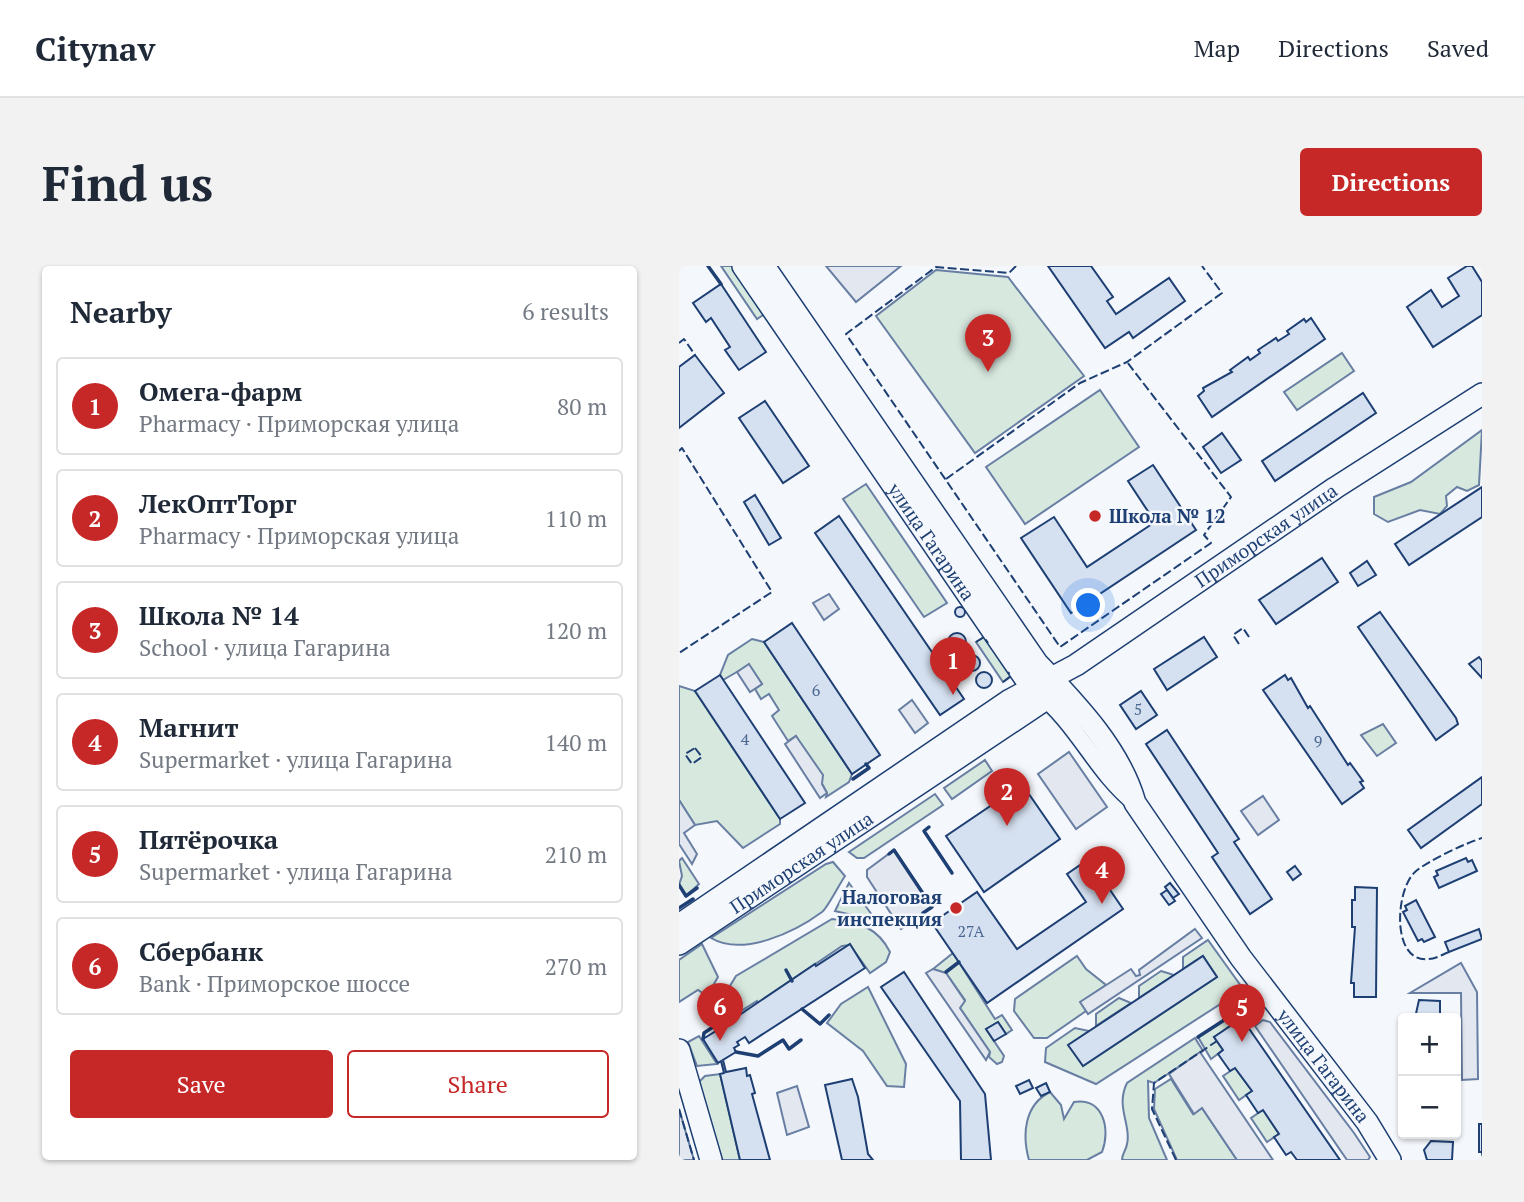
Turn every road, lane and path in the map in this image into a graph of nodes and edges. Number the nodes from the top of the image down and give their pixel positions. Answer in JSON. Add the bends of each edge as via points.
{"nodes":[{"id":1,"x":743,"y":266,"type":"edge"},
{"id":2,"x":764,"y":266,"type":"edge"},
{"id":3,"x":1482,"y":394,"type":"edge"},
{"id":4,"x":1043,"y":689,"type":"junction"},
{"id":5,"x":707,"y":915,"type":"junction"},
{"id":6,"x":679,"y":925,"type":"edge"},
{"id":7,"x":679,"y":944,"type":"edge"},
{"id":8,"x":679,"y":1050,"type":"edge"},
{"id":9,"x":711,"y":1160,"type":"edge"},
{"id":10,"x":1390,"y":1160,"type":"edge"}],
"edges":[{"from":1,"to":4,"type":"main road","name":"улица Гагарина"},
{"from":2,"to":4,"type":"main road","name":"улица Гагарина","via":[[1037,663]]},
{"from":3,"to":4,"type":"main road","name":"Приморская улица","via":[[1377,460]]},
{"from":4,"to":5,"type":"main road","name":"Приморская улица"},
{"from":4,"to":10,"type":"main road","name":"улица Гагарина","via":[[1074,701],[1128,780],[1135,803],[1241,958],[1367,1122]]},
{"from":5,"to":6,"type":"main road","name":"Приморская улица"},
{"from":5,"to":7,"type":"main road","name":"Приморская улица"},
{"from":8,"to":9,"type":"main road"}]}
